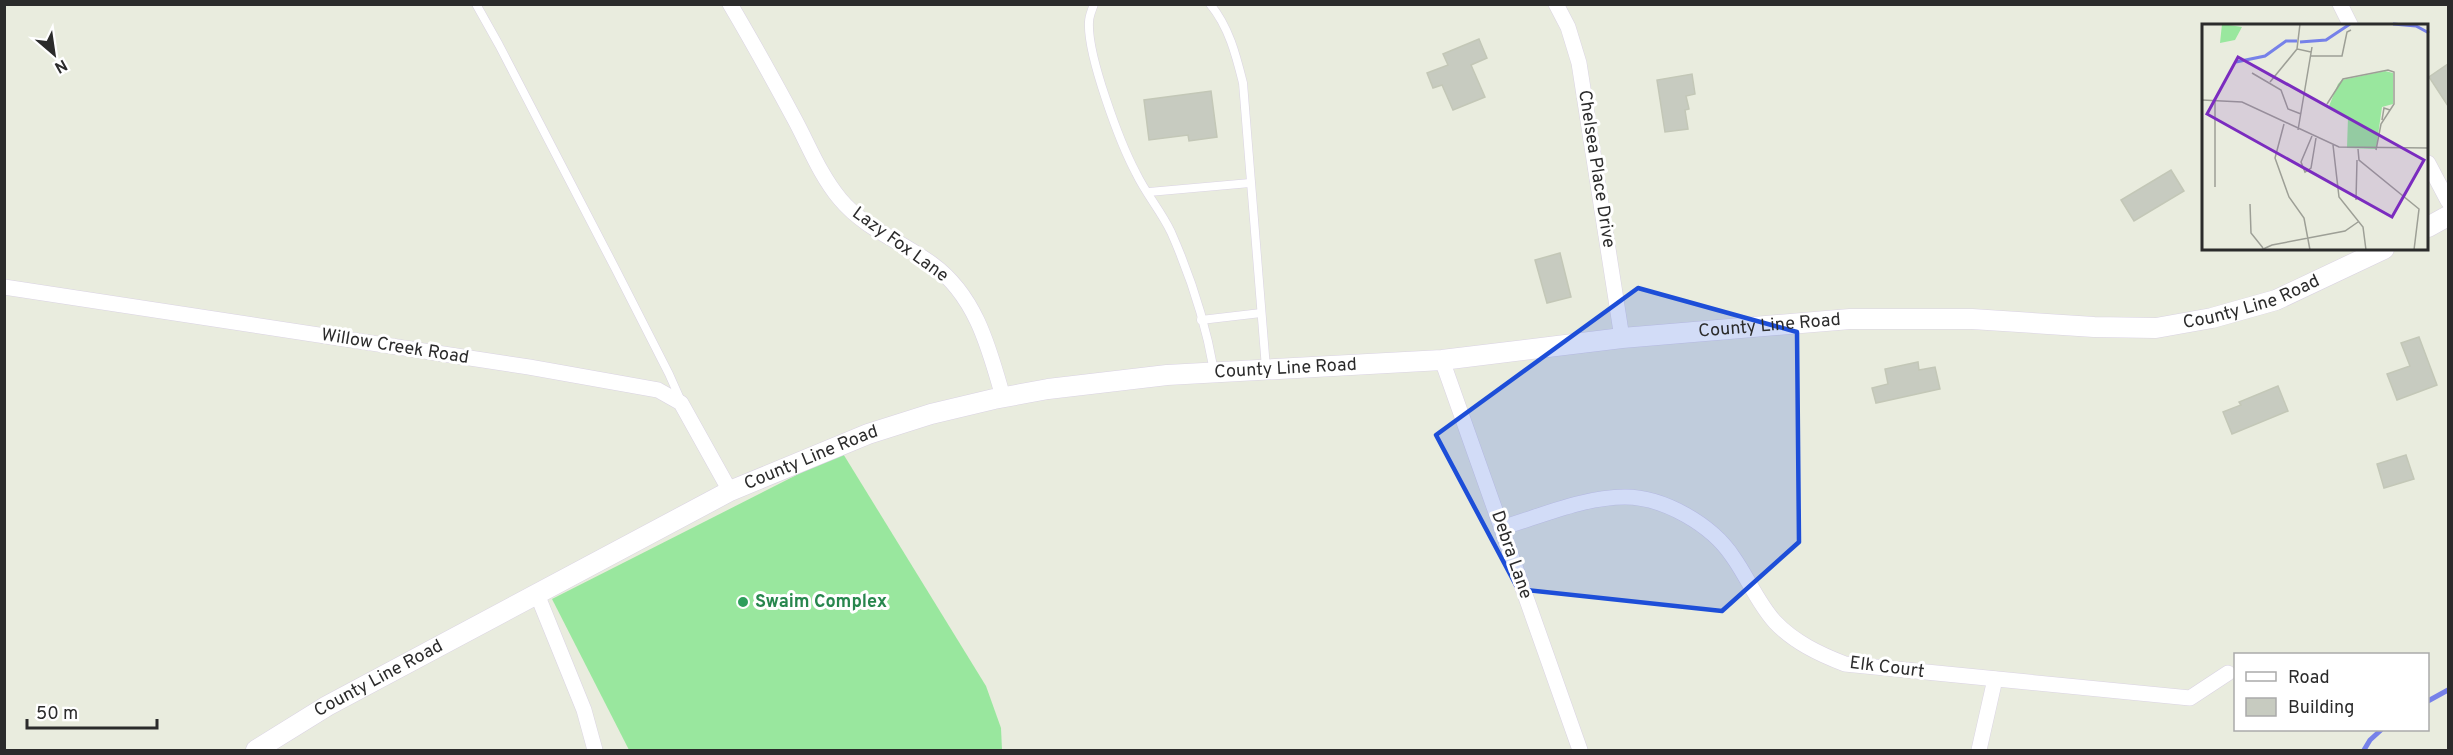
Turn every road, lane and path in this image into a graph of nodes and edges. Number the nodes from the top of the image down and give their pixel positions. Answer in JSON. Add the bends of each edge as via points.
{"nodes":[{"id":1,"x":476,"y":4,"type":"edge"},
{"id":2,"x":730,"y":4,"type":"edge"},
{"id":3,"x":1094,"y":4,"type":"edge"},
{"id":4,"x":1210,"y":4,"type":"edge"},
{"id":5,"x":1556,"y":4,"type":"edge"},
{"id":6,"x":2340,"y":4,"type":"edge"},
{"id":7,"x":2350,"y":24,"type":"edge"},
{"id":8,"x":2429,"y":167,"type":"edge"},
{"id":9,"x":1250,"y":183,"type":"junction"},
{"id":10,"x":1149,"y":192,"type":"junction"},
{"id":11,"x":2448,"y":201,"type":"edge"},
{"id":12,"x":2448,"y":216,"type":"edge"},
{"id":13,"x":2429,"y":226,"type":"edge"},
{"id":14,"x":2382,"y":250,"type":"edge"},
{"id":15,"x":4,"y":287,"type":"edge"},
{"id":16,"x":1260,"y":313,"type":"junction"},
{"id":17,"x":1201,"y":320,"type":"junction"},
{"id":18,"x":1622,"y":338,"type":"junction"},
{"id":19,"x":1442,"y":360,"type":"junction"},
{"id":20,"x":1266,"y":369,"type":"junction"},
{"id":21,"x":1214,"y":372,"type":"junction"},
{"id":22,"x":1003,"y":397,"type":"junction"},
{"id":23,"x":681,"y":403,"type":"junction"},
{"id":24,"x":730,"y":491,"type":"junction"},
{"id":25,"x":1501,"y":528,"type":"junction"},
{"id":26,"x":537,"y":594,"type":"junction"},
{"id":27,"x":2228,"y":673,"type":"dead end"},
{"id":28,"x":1995,"y":679,"type":"junction"},
{"id":29,"x":256,"y":750,"type":"edge"},
{"id":30,"x":596,"y":750,"type":"edge"},
{"id":31,"x":1580,"y":750,"type":"edge"},
{"id":32,"x":1979,"y":750,"type":"edge"}],
"edges":[{"from":1,"to":23,"type":"lane"},
{"from":2,"to":22,"type":"street","name":"Lazy Fox Lane","via":[[823,176],[840,200],[867,225],[932,264],[956,286],[977,317]]},
{"from":3,"to":10,"type":"lane","via":[[1089,21],[1100,75],[1124,147]]},
{"from":4,"to":9,"type":"lane","via":[[1220,16],[1235,51],[1243,83]]},
{"from":5,"to":18,"type":"street","name":"Chelsea Place Drive","via":[[1579,63]]},
{"from":6,"to":7,"type":"street"},
{"from":8,"to":11,"type":"street"},
{"from":9,"to":10,"type":"lane"},
{"from":9,"to":16,"type":"lane"},
{"from":10,"to":17,"type":"lane","via":[[1171,233]]},
{"from":12,"to":13,"type":"street"},
{"from":14,"to":18,"type":"street","name":"County Line Road","via":[[2276,300],[2156,328],[1972,319],[1850,319]]},
{"from":15,"to":23,"type":"street","name":"Willow Creek Road","via":[[635,385],[658,390]]},
{"from":16,"to":17,"type":"lane"},
{"from":16,"to":20,"type":"lane"},
{"from":17,"to":21,"type":"lane"},
{"from":18,"to":19,"type":"street","name":"County Line Road"},
{"from":19,"to":20,"type":"street","name":"County Line Road"},
{"from":19,"to":25,"type":"street","name":"Debra Lane"},
{"from":20,"to":21,"type":"street","name":"County Line Road"},
{"from":21,"to":22,"type":"street","name":"County Line Road"},
{"from":22,"to":24,"type":"street","name":"County Line Road","via":[[868,434]]},
{"from":23,"to":24,"type":"street"},
{"from":24,"to":26,"type":"street","name":"County Line Road"},
{"from":25,"to":28,"type":"street","name":"Elk Court","via":[[1598,499],[1627,496],[1663,504],[1717,536],[1759,603],[1777,624],[1819,654],[1845,664]]},
{"from":25,"to":31,"type":"street","name":"Debra Lane"},
{"from":26,"to":29,"type":"street","name":"County Line Road","via":[[327,706]]},
{"from":26,"to":30,"type":"street"},
{"from":27,"to":28,"type":"street","name":"Elk Court","via":[[2190,698]]},
{"from":28,"to":32,"type":"street"}]}
